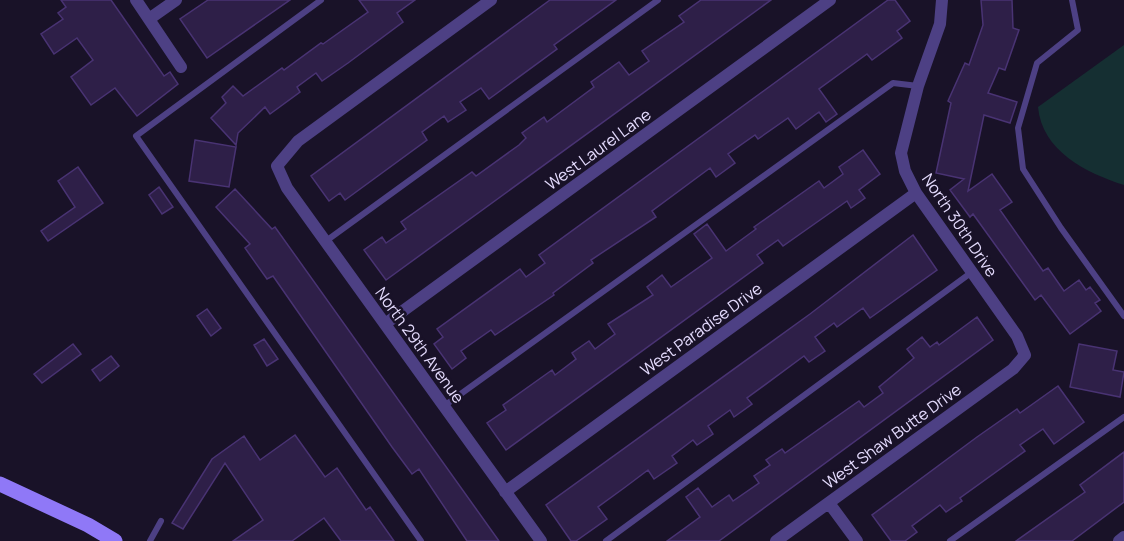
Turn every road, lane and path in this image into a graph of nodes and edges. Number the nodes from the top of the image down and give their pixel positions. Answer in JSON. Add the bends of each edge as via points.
{"nodes":[{"id":1,"x":136,"y":0,"type":"edge"},
{"id":2,"x":176,"y":0,"type":"edge"},
{"id":3,"x":321,"y":0,"type":"edge"},
{"id":4,"x":491,"y":0,"type":"edge"},
{"id":5,"x":658,"y":0,"type":"edge"},
{"id":6,"x":830,"y":0,"type":"edge"},
{"id":7,"x":942,"y":0,"type":"edge"},
{"id":8,"x":1072,"y":0,"type":"edge"},
{"id":9,"x":149,"y":19,"type":"junction"},
{"id":10,"x":182,"y":67,"type":"dead end"},
{"id":11,"x":918,"y":86,"type":"junction"},
{"id":12,"x":916,"y":193,"type":"junction"},
{"id":13,"x":326,"y":242,"type":"junction"},
{"id":14,"x":972,"y":272,"type":"junction"},
{"id":15,"x":1124,"y":316,"type":"edge"},
{"id":16,"x":385,"y":324,"type":"junction"},
{"id":17,"x":1025,"y":355,"type":"joint"},
{"id":18,"x":444,"y":406,"type":"junction"},
{"id":19,"x":1124,"y":417,"type":"edge"},
{"id":20,"x":0,"y":484,"type":"edge"},
{"id":21,"x":505,"y":492,"type":"junction"},
{"id":22,"x":829,"y":502,"type":"junction"},
{"id":23,"x":161,"y":520,"type":"dead end"},
{"id":24,"x":1124,"y":537,"type":"edge"},
{"id":25,"x":115,"y":541,"type":"edge"},
{"id":26,"x":150,"y":541,"type":"edge"},
{"id":27,"x":421,"y":541,"type":"edge"},
{"id":28,"x":541,"y":541,"type":"edge"},
{"id":29,"x":606,"y":541,"type":"edge"},
{"id":30,"x":776,"y":541,"type":"edge"},
{"id":31,"x":857,"y":541,"type":"edge"},
{"id":32,"x":950,"y":541,"type":"edge"},
{"id":33,"x":1119,"y":541,"type":"edge"}],
"edges":[{"from":1,"to":9,"type":"street"},
{"from":2,"to":9,"type":"street"},
{"from":3,"to":27,"type":"lane","via":[[136,136]]},
{"from":4,"to":13,"type":"street","name":"North 29th Avenue","via":[[298,141],[277,166]]},
{"from":5,"to":13,"type":"lane"},
{"from":6,"to":16,"type":"street","name":"West Laurel Lane"},
{"from":7,"to":11,"type":"street","name":"North 30th Drive","via":[[940,24]]},
{"from":8,"to":15,"type":"lane","via":[[1078,30],[1037,63],[1024,106],[1018,128],[1023,169]]},
{"from":9,"to":10,"type":"street"},
{"from":11,"to":12,"type":"street","name":"North 30th Drive","via":[[901,153]]},
{"from":11,"to":18,"type":"lane","via":[[893,83]]},
{"from":12,"to":14,"type":"street","name":"North 30th Drive"},
{"from":12,"to":21,"type":"street","name":"West Paradise Drive"},
{"from":13,"to":16,"type":"street","name":"North 29th Avenue"},
{"from":14,"to":17,"type":"street","name":"North 30th Drive","via":[[1017,336]]},
{"from":14,"to":29,"type":"lane"},
{"from":16,"to":18,"type":"street","name":"North 29th Avenue"},
{"from":17,"to":22,"type":"street","name":"West Shaw Butte Drive","via":[[1013,369]]},
{"from":18,"to":21,"type":"street","name":"North 29th Avenue"},
{"from":19,"to":32,"type":"lane"},
{"from":20,"to":25,"type":"street"},
{"from":21,"to":28,"type":"street","name":"North 29th Avenue"},
{"from":22,"to":30,"type":"street","name":"West Shaw Butte Drive"},
{"from":22,"to":31,"type":"street"},
{"from":23,"to":26,"type":"lane"},
{"from":24,"to":33,"type":"street"}]}
